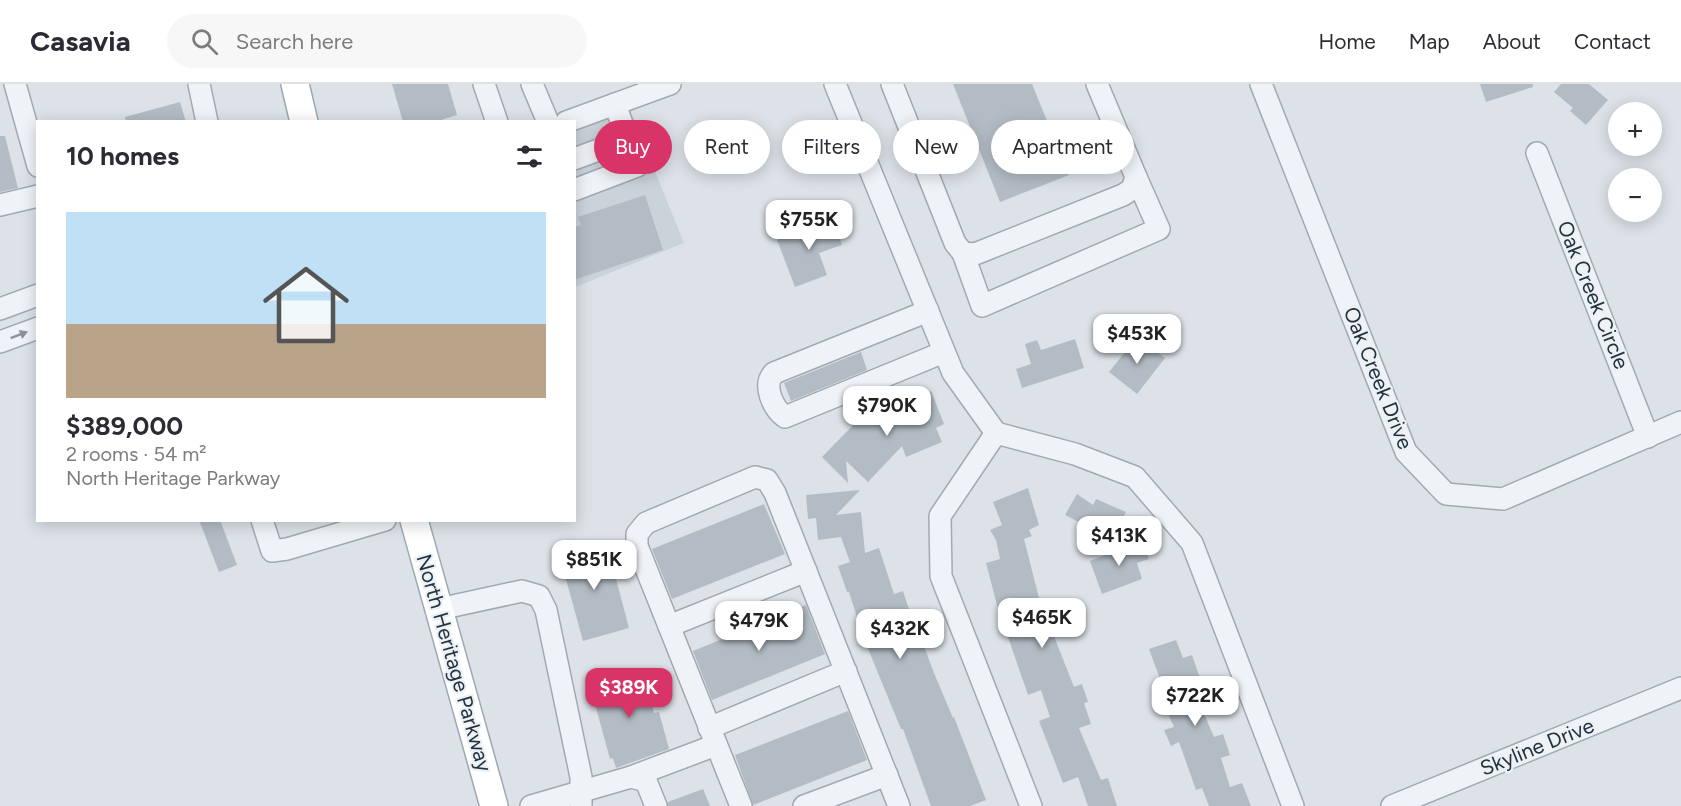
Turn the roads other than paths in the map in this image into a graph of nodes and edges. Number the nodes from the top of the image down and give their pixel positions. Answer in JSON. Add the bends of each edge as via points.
{"nodes":[{"id":1,"x":15,"y":84,"type":"edge"},
{"id":2,"x":199,"y":84,"type":"edge"},
{"id":3,"x":295,"y":84,"type":"edge"},
{"id":4,"x":484,"y":84,"type":"edge"},
{"id":5,"x":532,"y":84,"type":"edge"},
{"id":6,"x":670,"y":84,"type":"edge"},
{"id":7,"x":836,"y":84,"type":"edge"},
{"id":8,"x":892,"y":84,"type":"edge"},
{"id":9,"x":1097,"y":84,"type":"edge"},
{"id":10,"x":1261,"y":84,"type":"edge"},
{"id":11,"x":615,"y":104,"type":"junction"},
{"id":12,"x":207,"y":120,"type":"edge"},
{"id":13,"x":304,"y":120,"type":"edge"},
{"id":14,"x":496,"y":120,"type":"edge"},
{"id":15,"x":547,"y":120,"type":"edge"},
{"id":16,"x":571,"y":120,"type":"edge"},
{"id":17,"x":621,"y":120,"type":"edge"},
{"id":18,"x":594,"y":151,"type":"edge"},
{"id":19,"x":1537,"y":153,"type":"dead end"},
{"id":20,"x":576,"y":158,"type":"edge"},
{"id":21,"x":36,"y":159,"type":"edge"},
{"id":22,"x":616,"y":174,"type":"edge"},
{"id":23,"x":1136,"y":177,"type":"junction"},
{"id":24,"x":576,"y":189,"type":"edge"},
{"id":25,"x":36,"y":196,"type":"edge"},
{"id":26,"x":0,"y":205,"type":"edge"},
{"id":27,"x":963,"y":253,"type":"junction"},
{"id":28,"x":36,"y":296,"type":"edge"},
{"id":29,"x":0,"y":309,"type":"edge"},
{"id":30,"x":928,"y":310,"type":"junction"},
{"id":31,"x":36,"y":329,"type":"edge"},
{"id":32,"x":0,"y":342,"type":"edge"},
{"id":33,"x":944,"y":352,"type":"junction"},
{"id":34,"x":1681,"y":422,"type":"edge"},
{"id":35,"x":996,"y":433,"type":"junction"},
{"id":36,"x":1648,"y":436,"type":"junction"},
{"id":37,"x":263,"y":522,"type":"edge"},
{"id":38,"x":378,"y":522,"type":"edge"},
{"id":39,"x":415,"y":522,"type":"edge"},
{"id":40,"x":806,"y":571,"type":"junction"},
{"id":41,"x":438,"y":609,"type":"junction"},
{"id":42,"x":669,"y":626,"type":"junction"},
{"id":43,"x":846,"y":671,"type":"junction"},
{"id":44,"x":1681,"y":688,"type":"edge"},
{"id":45,"x":713,"y":736,"type":"junction"},
{"id":46,"x":887,"y":775,"type":"junction"},
{"id":47,"x":631,"y":777,"type":"junction"},
{"id":48,"x":581,"y":799,"type":"edge"},
{"id":49,"x":494,"y":806,"type":"edge"},
{"id":50,"x":531,"y":806,"type":"edge"},
{"id":51,"x":656,"y":806,"type":"edge"},
{"id":52,"x":741,"y":806,"type":"edge"},
{"id":53,"x":804,"y":806,"type":"edge"},
{"id":54,"x":900,"y":806,"type":"edge"},
{"id":55,"x":1031,"y":806,"type":"edge"},
{"id":56,"x":1293,"y":806,"type":"edge"},
{"id":57,"x":1392,"y":806,"type":"edge"}],
"edges":[{"from":1,"to":21,"type":"street"},
{"from":2,"to":12,"type":"street"},
{"from":3,"to":13,"type":"main road"},
{"from":4,"to":14,"type":"street"},
{"from":5,"to":15,"type":"street"},
{"from":6,"to":11,"type":"street"},
{"from":7,"to":30,"type":"street"},
{"from":8,"to":27,"type":"street","via":[[954,243]]},
{"from":9,"to":23,"type":"street"},
{"from":10,"to":36,"type":"street","name":"Oak Creek Drive","via":[[1406,452],[1446,494],[1503,499]]},
{"from":11,"to":16,"type":"street"},
{"from":11,"to":17,"type":"street"},
{"from":18,"to":20,"type":"street"},
{"from":19,"to":36,"type":"street","name":"Oak Creek Circle"},
{"from":22,"to":24,"type":"street"},
{"from":23,"to":27,"type":"street","via":[[1132,189],[1123,195],[975,254]]},
{"from":23,"to":27,"type":"street","via":[[1159,229],[982,306]]},
{"from":25,"to":26,"type":"street"},
{"from":28,"to":29,"type":"street"},
{"from":30,"to":33,"type":"street"},
{"from":30,"to":33,"type":"street","via":[[774,373],[767,386],[778,412],[785,417]]},
{"from":32,"to":31,"type":"street","one_way":true},
{"from":33,"to":35,"type":"street","via":[[953,374]]},
{"from":34,"to":36,"type":"street","name":"Oak Creek Drive"},
{"from":35,"to":55,"type":"street","via":[[940,516],[941,576]]},
{"from":35,"to":56,"type":"street","via":[[1075,454],[1135,477],[1192,543]]},
{"from":37,"to":38,"type":"street","via":[[272,551]]},
{"from":39,"to":41,"type":"main road","name":"North Heritage Parkway"},
{"from":40,"to":42,"type":"street"},
{"from":40,"to":42,"type":"street","via":[[775,493],[767,480],[755,477],[646,523],[638,534],[637,546]]},
{"from":40,"to":43,"type":"street"},
{"from":41,"to":48,"type":"street","via":[[522,591],[539,596],[546,610],[581,777]]},
{"from":41,"to":49,"type":"main road","name":"North Heritage Parkway"},
{"from":42,"to":45,"type":"street"},
{"from":43,"to":45,"type":"street"},
{"from":43,"to":46,"type":"street"},
{"from":44,"to":57,"type":"street","name":"Skyline Drive"},
{"from":45,"to":47,"type":"street"},
{"from":45,"to":52,"type":"street"},
{"from":46,"to":53,"type":"street"},
{"from":46,"to":54,"type":"street"},
{"from":47,"to":48,"type":"street"},
{"from":47,"to":51,"type":"street","via":[[646,781]]},
{"from":48,"to":50,"type":"street"}]}
